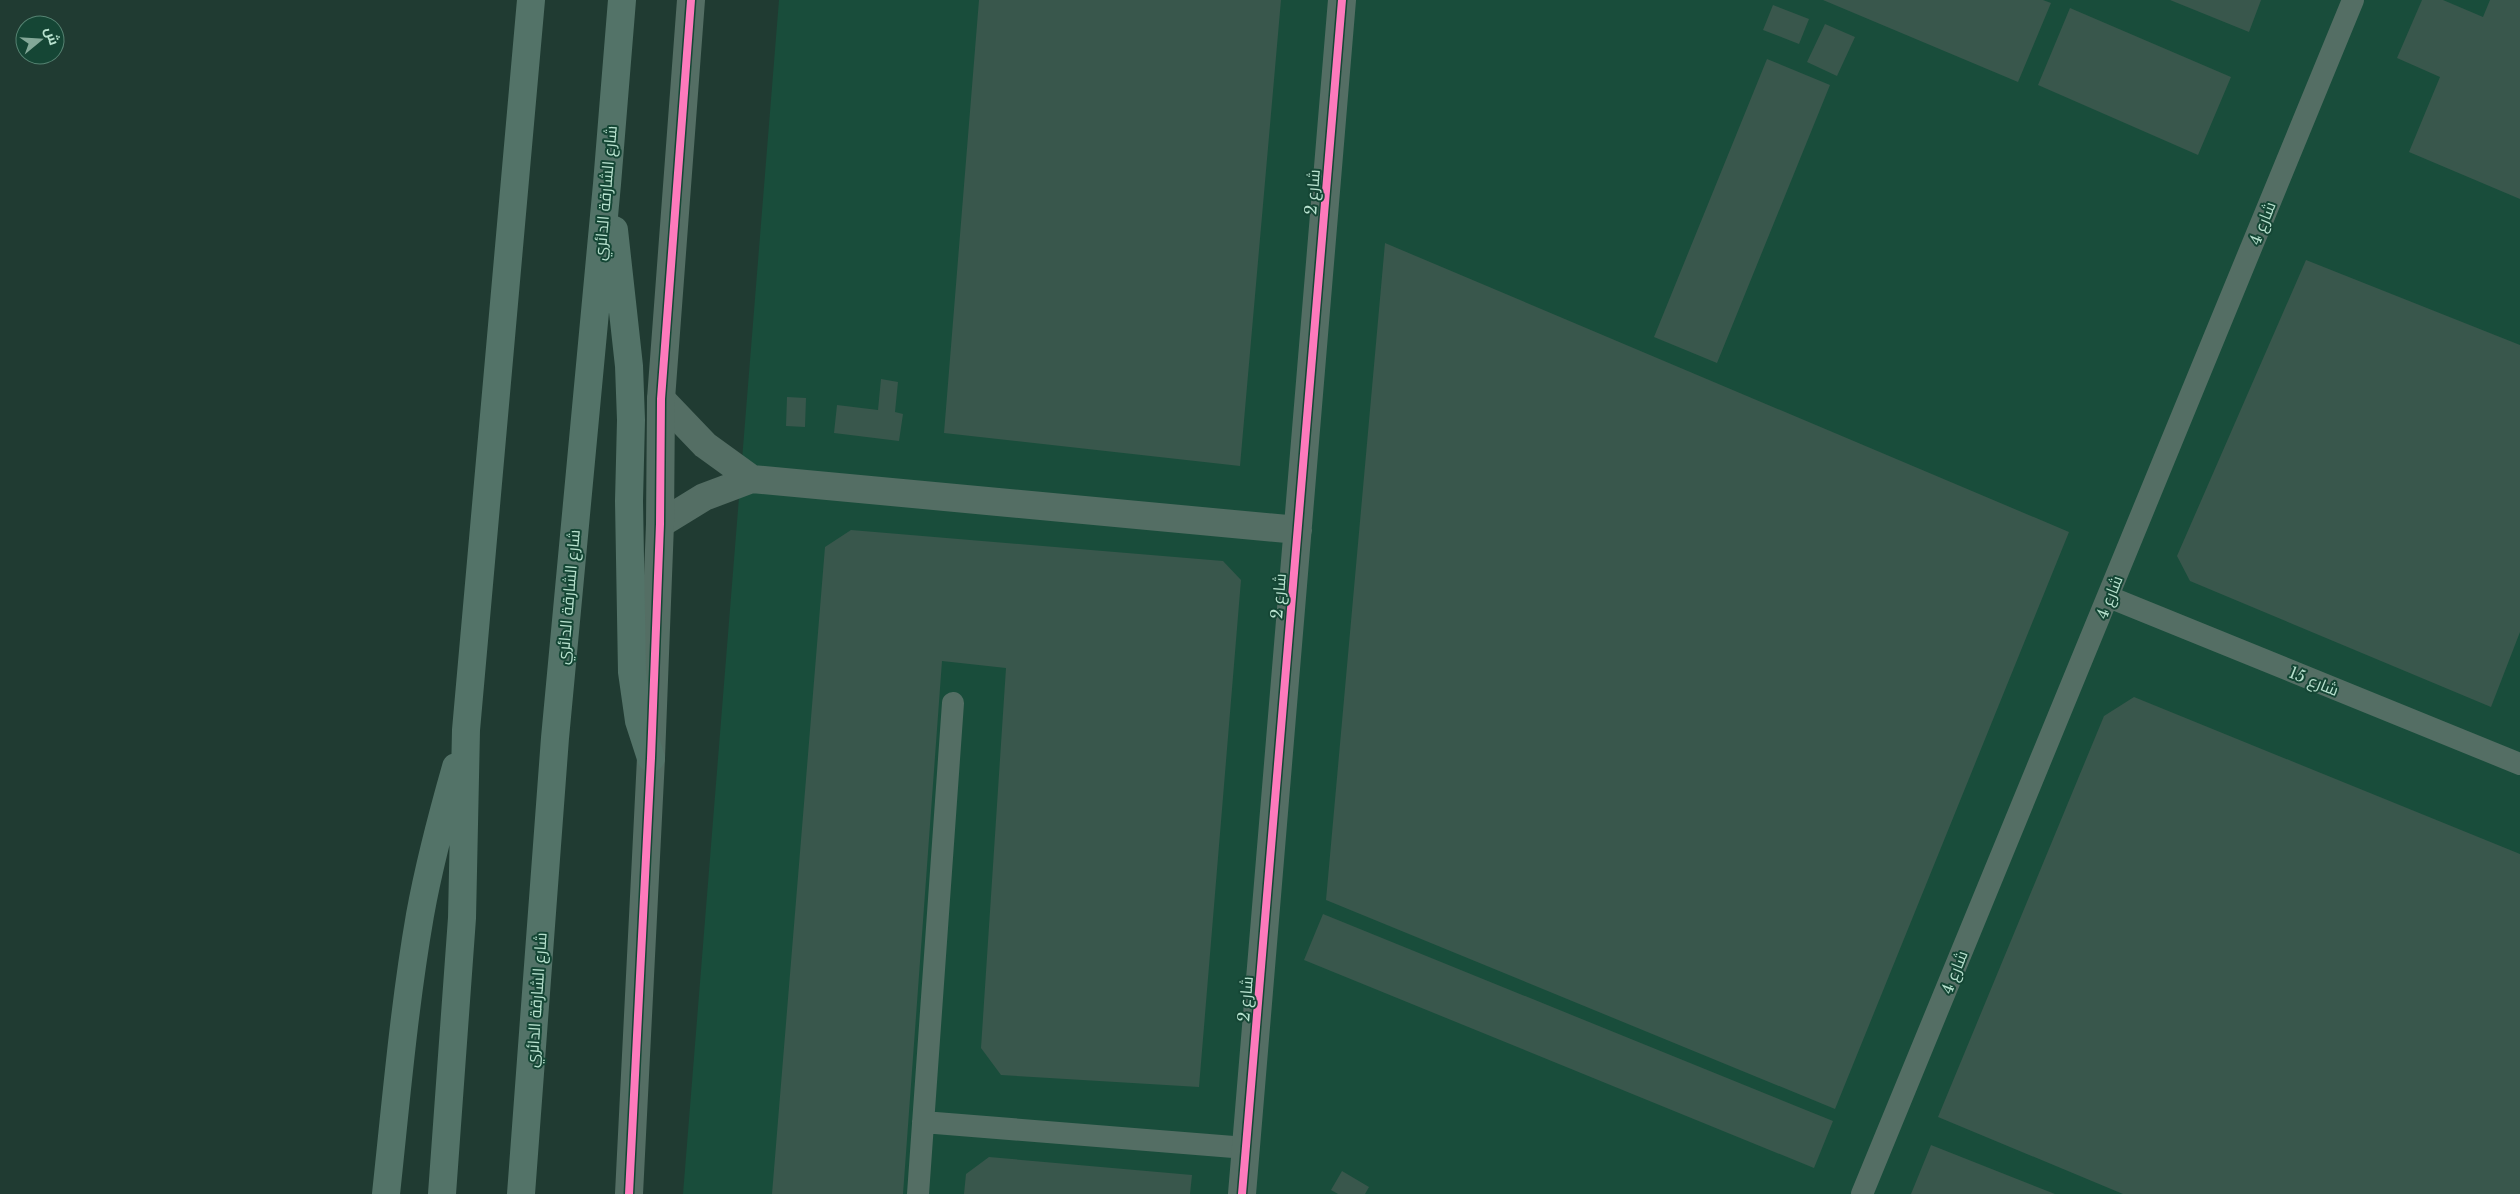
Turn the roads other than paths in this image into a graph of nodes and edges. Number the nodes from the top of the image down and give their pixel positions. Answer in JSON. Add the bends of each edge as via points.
{"nodes":[{"id":1,"x":531,"y":0,"type":"edge"},
{"id":2,"x":622,"y":0,"type":"edge"},
{"id":3,"x":691,"y":0,"type":"edge"},
{"id":4,"x":1342,"y":0,"type":"edge"},
{"id":5,"x":2353,"y":0,"type":"edge"},
{"id":6,"x":607,"y":184,"type":"junction"},
{"id":7,"x":661,"y":399,"type":"junction"},
{"id":8,"x":752,"y":479,"type":"junction"},
{"id":9,"x":660,"y":524,"type":"junction"},
{"id":10,"x":1298,"y":530,"type":"junction"},
{"id":11,"x":2109,"y":597,"type":"junction"},
{"id":12,"x":953,"y":703,"type":"dead end"},
{"id":13,"x":466,"y":730,"type":"junction"},
{"id":14,"x":651,"y":758,"type":"junction"},
{"id":15,"x":2520,"y":764,"type":"edge"},
{"id":16,"x":923,"y":1122,"type":"junction"},
{"id":17,"x":526,"y":1148,"type":"junction"},
{"id":18,"x":1246,"y":1148,"type":"junction"},
{"id":19,"x":386,"y":1194,"type":"edge"},
{"id":20,"x":442,"y":1194,"type":"edge"},
{"id":21,"x":521,"y":1194,"type":"edge"},
{"id":22,"x":527,"y":1194,"type":"edge"},
{"id":23,"x":629,"y":1194,"type":"edge"},
{"id":24,"x":918,"y":1194,"type":"edge"},
{"id":25,"x":1242,"y":1194,"type":"edge"},
{"id":26,"x":1862,"y":1194,"type":"edge"}],
"edges":[{"from":1,"to":13,"type":"highway"},
{"from":2,"to":6,"type":"highway","name":"شارع الشارقة الدائري"},
{"from":3,"to":7,"type":"street"},
{"from":4,"to":10,"type":"street","name":"شارع 2"},
{"from":5,"to":11,"type":"lane","name":"شارع 4"},
{"from":6,"to":14,"type":"highway","via":[[629,366],[632,672],[639,722]]},
{"from":6,"to":17,"type":"highway","name":"شارع الشارقة الدائري","via":[[555,738]]},
{"from":7,"to":8,"type":"street","via":[[705,445]]},
{"from":7,"to":9,"type":"street"},
{"from":8,"to":9,"type":"street","via":[[704,497]]},
{"from":8,"to":10,"type":"street"},
{"from":9,"to":14,"type":"street"},
{"from":10,"to":18,"type":"street","name":"شارع 2"},
{"from":11,"to":15,"type":"lane","name":"شارع 15"},
{"from":11,"to":26,"type":"lane","name":"شارع 4"},
{"from":12,"to":16,"type":"lane"},
{"from":13,"to":19,"type":"highway","via":[[420,915],[406,1008]]},
{"from":13,"to":20,"type":"highway","via":[[462,918]]},
{"from":14,"to":23,"type":"street"},
{"from":16,"to":18,"type":"lane"},
{"from":16,"to":24,"type":"lane"},
{"from":17,"to":21,"type":"highway","name":"شارع الشارقة الدائري"},
{"from":17,"to":22,"type":"street"},
{"from":18,"to":25,"type":"street","name":"شارع 2"}]}
